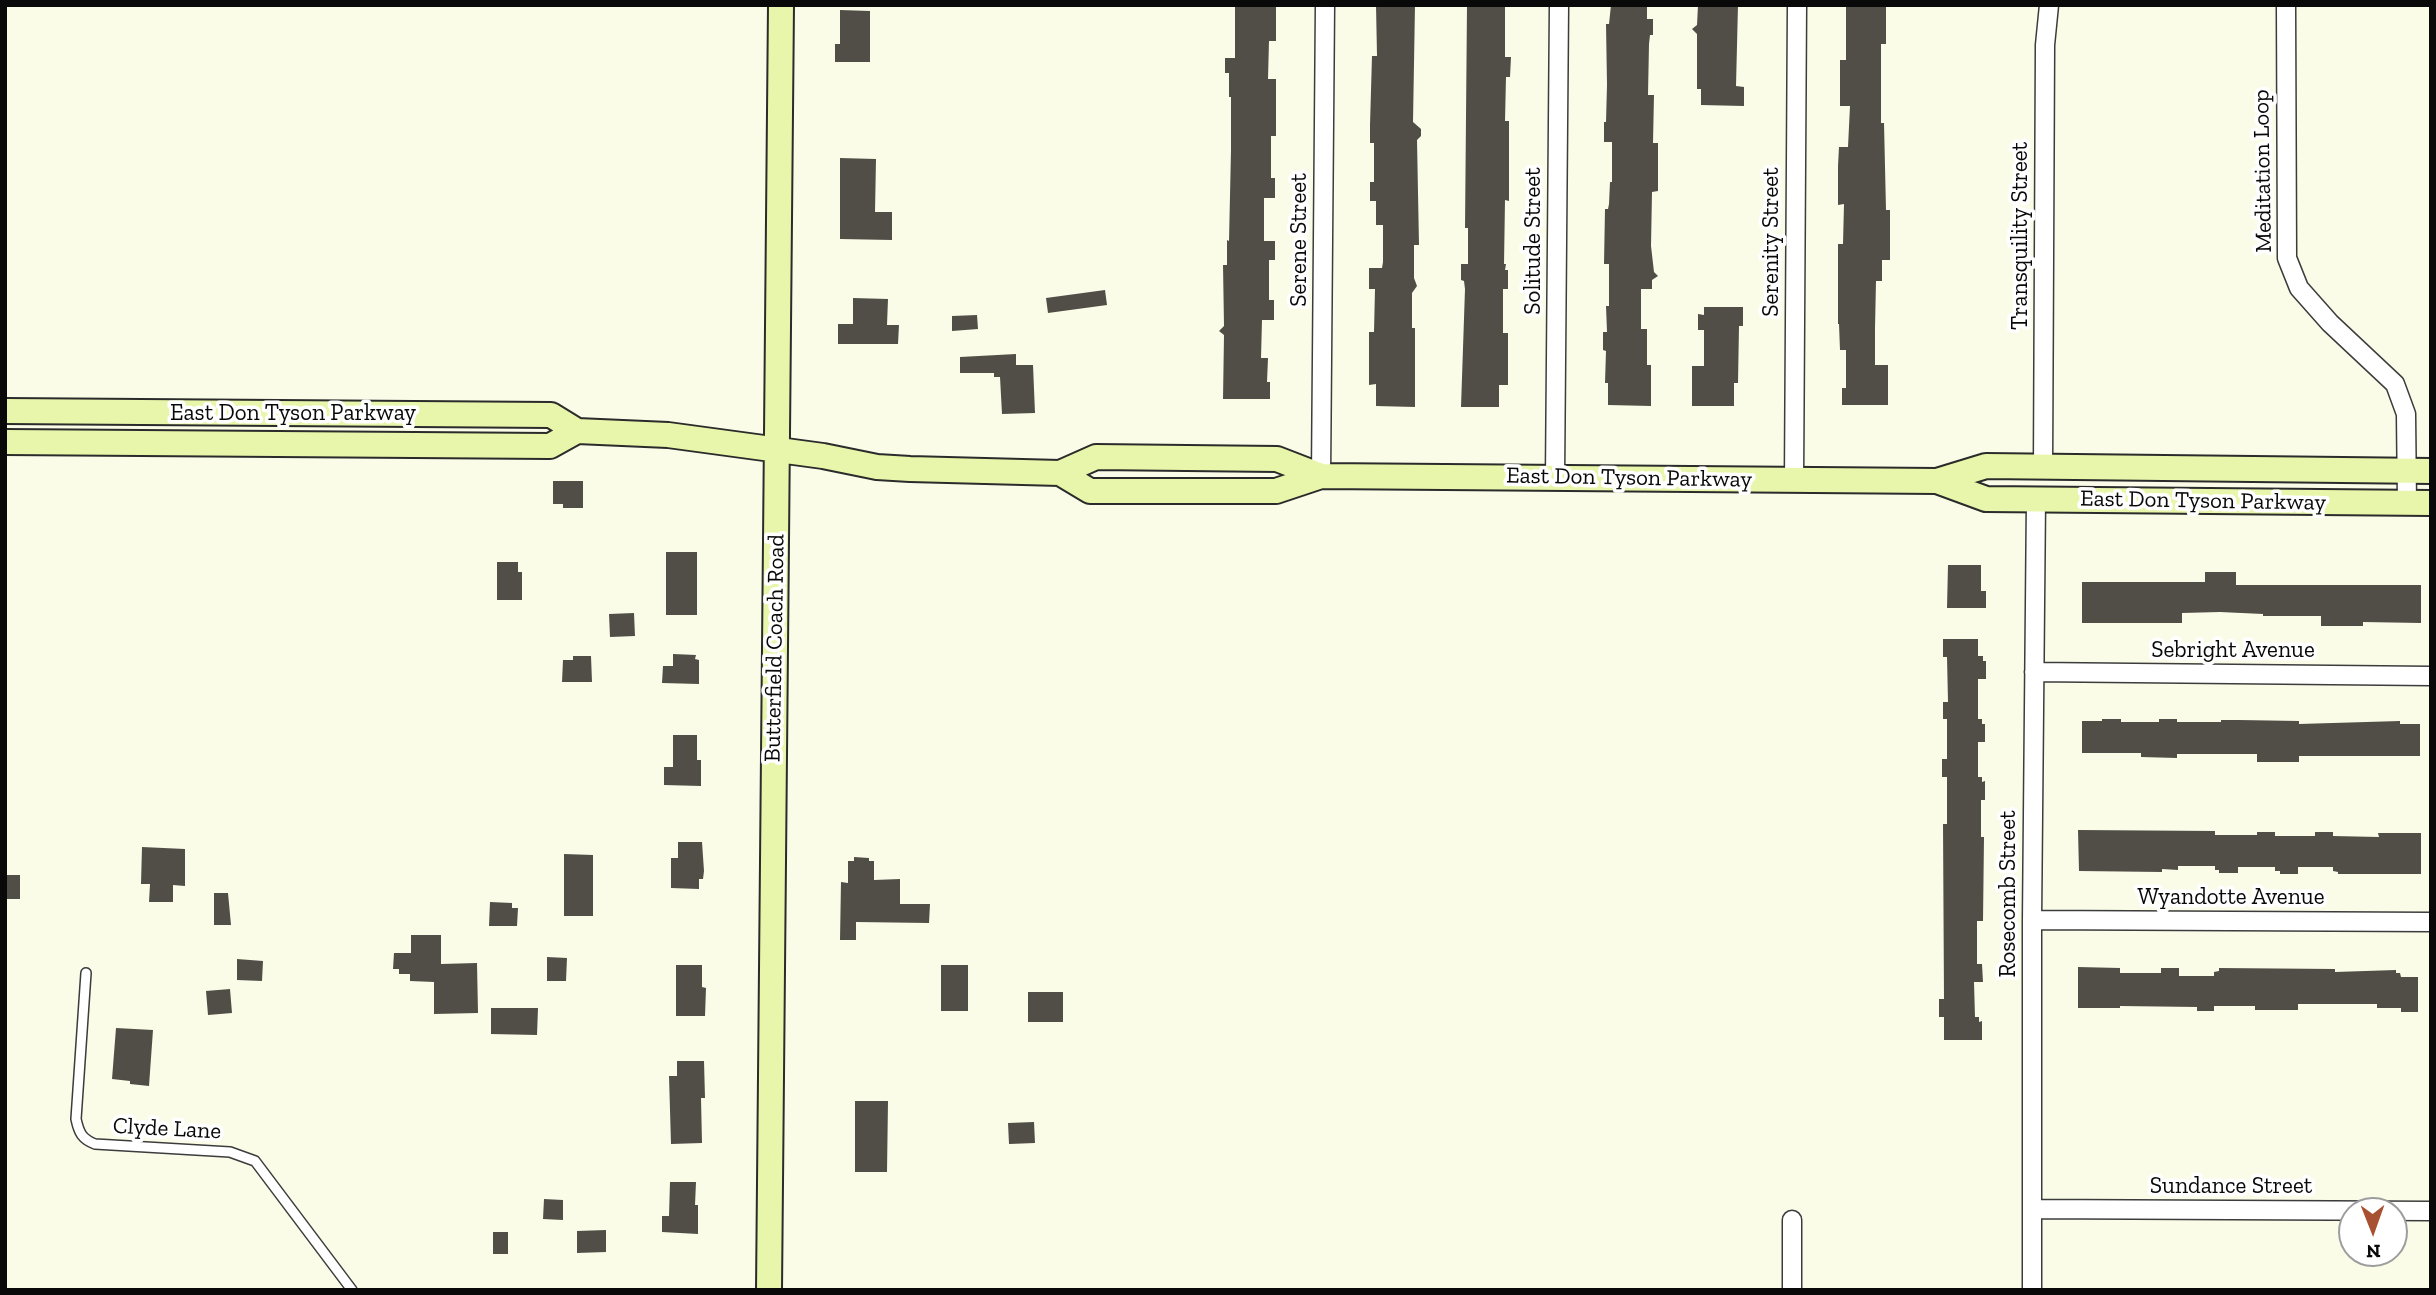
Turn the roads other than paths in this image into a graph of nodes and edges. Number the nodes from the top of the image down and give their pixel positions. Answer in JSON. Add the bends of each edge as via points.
{"nodes":[{"id":1,"x":781,"y":5,"type":"edge"},
{"id":2,"x":1325,"y":5,"type":"edge"},
{"id":3,"x":1559,"y":5,"type":"edge"},
{"id":4,"x":1797,"y":5,"type":"edge"},
{"id":5,"x":2049,"y":5,"type":"edge"},
{"id":6,"x":2286,"y":5,"type":"edge"},
{"id":7,"x":5,"y":411,"type":"edge"},
{"id":8,"x":577,"y":430,"type":"junction"},
{"id":9,"x":5,"y":442,"type":"edge"},
{"id":10,"x":777,"y":449,"type":"junction"},
{"id":11,"x":2043,"y":467,"type":"junction"},
{"id":12,"x":2419,"y":471,"type":"edge"},
{"id":13,"x":1060,"y":473,"type":"junction"},
{"id":14,"x":1321,"y":476,"type":"junction"},
{"id":15,"x":1555,"y":478,"type":"junction"},
{"id":16,"x":1794,"y":480,"type":"junction"},
{"id":17,"x":1937,"y":481,"type":"junction"},
{"id":18,"x":2036,"y":499,"type":"junction"},
{"id":19,"x":2419,"y":503,"type":"edge"},
{"id":20,"x":2034,"y":672,"type":"junction"},
{"id":21,"x":2431,"y":676,"type":"edge"},
{"id":22,"x":2032,"y":920,"type":"junction"},
{"id":23,"x":2431,"y":922,"type":"edge"},
{"id":24,"x":86,"y":973,"type":"dead end"},
{"id":25,"x":2032,"y":1209,"type":"junction"},
{"id":26,"x":2431,"y":1211,"type":"edge"},
{"id":27,"x":1792,"y":1220,"type":"dead end"},
{"id":28,"x":352,"y":1290,"type":"edge"},
{"id":29,"x":769,"y":1290,"type":"edge"},
{"id":30,"x":1792,"y":1290,"type":"edge"},
{"id":31,"x":2032,"y":1290,"type":"edge"}],
"edges":[{"from":1,"to":10,"type":"main road","name":"Butterfield Coach Road"},
{"from":2,"to":14,"type":"street","name":"Serene Street"},
{"from":3,"to":15,"type":"street","name":"Solitude Street"},
{"from":4,"to":16,"type":"street","name":"Serenity Street"},
{"from":5,"to":11,"type":"street","name":"Transquility Street"},
{"from":6,"to":12,"type":"street","name":"Meditation Loop","via":[[2287,258],[2299,288],[2395,384]]},
{"from":7,"to":8,"type":"main road","name":"East Don Tyson Parkway","via":[[551,415]]},
{"from":8,"to":9,"type":"main road","name":"East Don Tyson Parkway","via":[[550,446]]},
{"from":8,"to":10,"type":"main road","name":"East Don Tyson Parkway","via":[[643,432]]},
{"from":10,"to":13,"type":"main road","name":"East Don Tyson Parkway","via":[[899,468]]},
{"from":10,"to":29,"type":"main road","name":"Butterfield Coach Road"},
{"from":11,"to":12,"type":"main road","name":"East Don Tyson Parkway"},
{"from":11,"to":17,"type":"main road","name":"East Don Tyson Parkway","via":[[1986,466]]},
{"from":12,"to":19,"type":"street","name":"Meditation Loop"},
{"from":13,"to":14,"type":"main road","name":"East Don Tyson Parkway","via":[[1096,457],[1277,459]]},
{"from":13,"to":14,"type":"main road","name":"East Don Tyson Parkway","via":[[1090,491],[1276,491]]},
{"from":14,"to":15,"type":"main road","name":"East Don Tyson Parkway"},
{"from":15,"to":16,"type":"main road","name":"East Don Tyson Parkway"},
{"from":16,"to":17,"type":"main road","name":"East Don Tyson Parkway"},
{"from":17,"to":18,"type":"main road","name":"East Don Tyson Parkway","via":[[1986,499]]},
{"from":18,"to":19,"type":"main road","name":"East Don Tyson Parkway"},
{"from":18,"to":20,"type":"street","name":"Rosecomb Street"},
{"from":20,"to":21,"type":"street","name":"Sebright Avenue"},
{"from":20,"to":22,"type":"street","name":"Rosecomb Street"},
{"from":22,"to":23,"type":"street","name":"Wyandotte Avenue"},
{"from":22,"to":25,"type":"street","name":"Rosecomb Street"},
{"from":24,"to":28,"type":"lane","name":"Clyde Lane","via":[[76,1119],[84,1139],[95,1144],[230,1152],[255,1161]]},
{"from":25,"to":26,"type":"street","name":"Sundance Street"},
{"from":25,"to":31,"type":"street","name":"Rosecomb Street"},
{"from":27,"to":30,"type":"street"}]}
